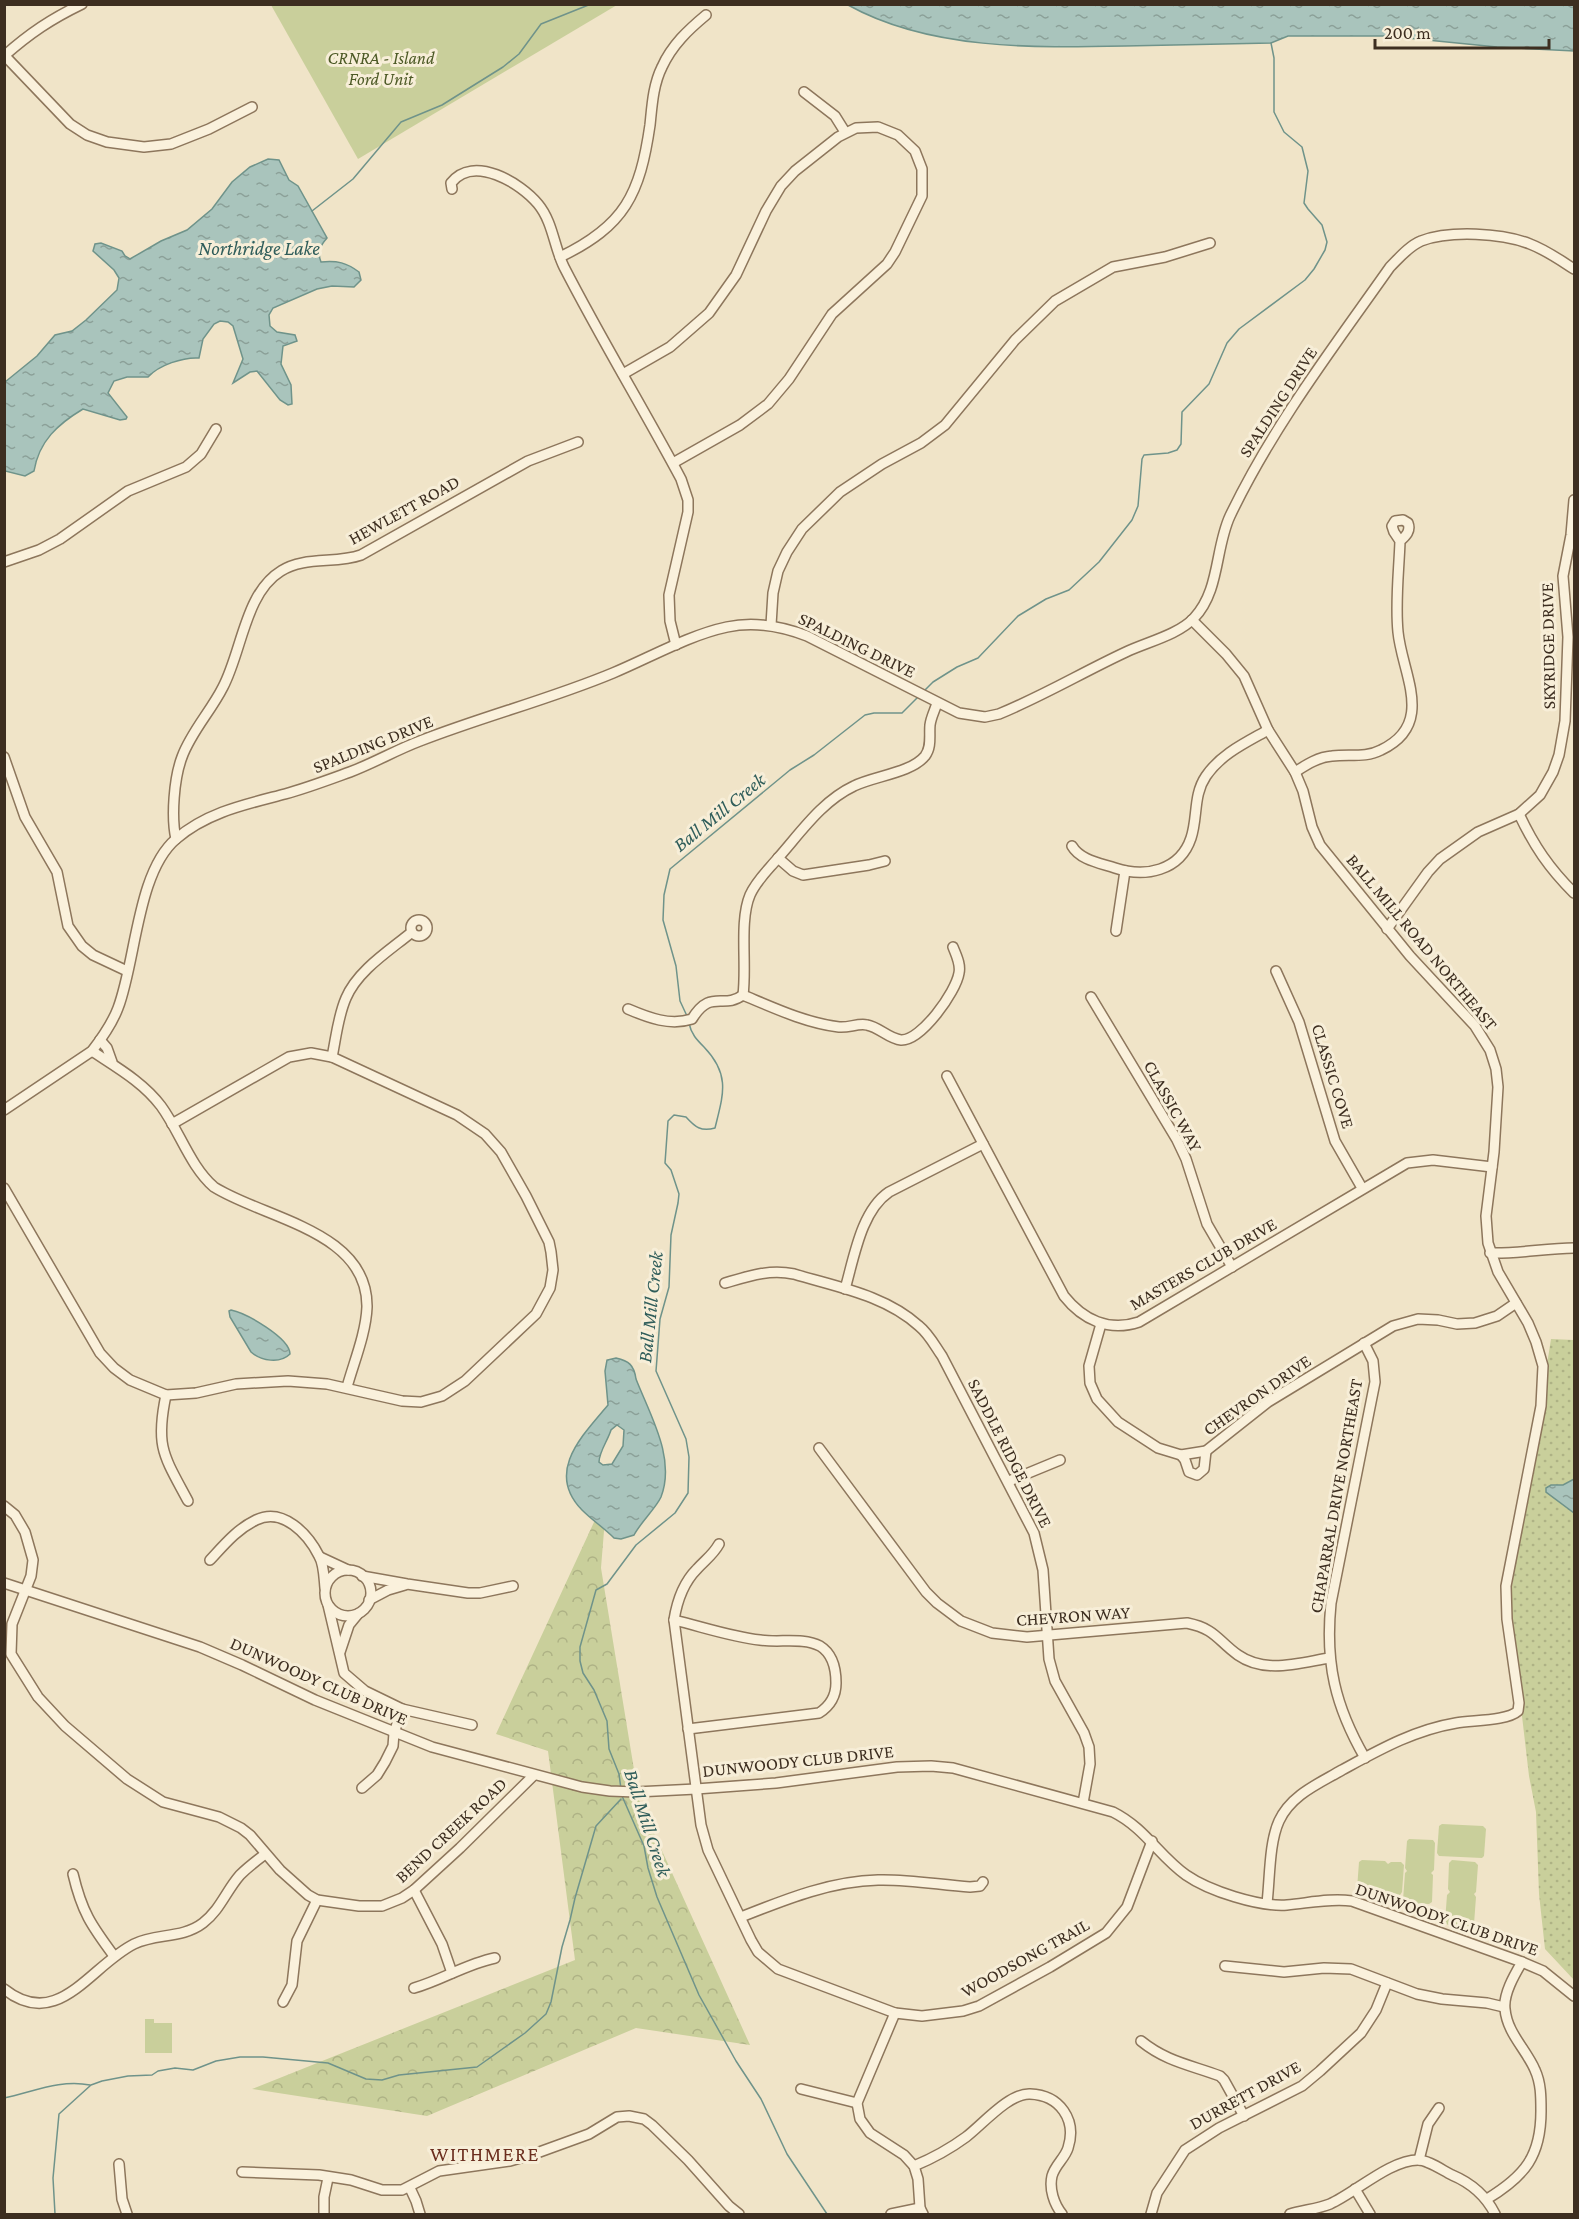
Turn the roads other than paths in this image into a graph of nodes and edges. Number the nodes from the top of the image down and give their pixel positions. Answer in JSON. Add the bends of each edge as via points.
{"nodes":[{"id":1,"x":82,"y":4,"type":"edge"},
{"id":2,"x":706,"y":15,"type":"dead end"},
{"id":3,"x":5,"y":56,"type":"edge"},
{"id":4,"x":804,"y":92,"type":"dead end"},
{"id":5,"x":252,"y":106,"type":"dead end"},
{"id":6,"x":845,"y":132,"type":"junction"},
{"id":7,"x":452,"y":189,"type":"dead end"},
{"id":8,"x":1210,"y":243,"type":"dead end"},
{"id":9,"x":560,"y":257,"type":"junction"},
{"id":10,"x":1575,"y":269,"type":"edge"},
{"id":11,"x":625,"y":379,"type":"junction"},
{"id":12,"x":216,"y":429,"type":"dead end"},
{"id":13,"x":578,"y":442,"type":"dead end"},
{"id":14,"x":673,"y":463,"type":"junction"},
{"id":15,"x":1575,"y":500,"type":"edge"},
{"id":16,"x":1400,"y":541,"type":"dead end"},
{"id":17,"x":4,"y":562,"type":"edge"},
{"id":18,"x":1192,"y":621,"type":"junction"},
{"id":19,"x":771,"y":625,"type":"junction"},
{"id":20,"x":676,"y":645,"type":"junction"},
{"id":21,"x":1570,"y":697,"type":"edge"},
{"id":22,"x":937,"y":703,"type":"junction"},
{"id":23,"x":1268,"y":730,"type":"junction"},
{"id":24,"x":4,"y":757,"type":"edge"},
{"id":25,"x":1295,"y":772,"type":"junction"},
{"id":26,"x":1519,"y":814,"type":"junction"},
{"id":27,"x":176,"y":838,"type":"junction"},
{"id":28,"x":1072,"y":846,"type":"dead end"},
{"id":29,"x":778,"y":858,"type":"junction"},
{"id":30,"x":885,"y":861,"type":"dead end"},
{"id":31,"x":1125,"y":871,"type":"junction"},
{"id":32,"x":1575,"y":893,"type":"edge"},
{"id":33,"x":1387,"y":929,"type":"junction"},
{"id":34,"x":1116,"y":931,"type":"dead end"},
{"id":35,"x":412,"y":932,"type":"dead end"},
{"id":36,"x":953,"y":947,"type":"dead end"},
{"id":37,"x":1276,"y":971,"type":"dead end"},
{"id":38,"x":127,"y":972,"type":"junction"},
{"id":39,"x":743,"y":995,"type":"junction"},
{"id":40,"x":1091,"y":997,"type":"dead end"},
{"id":41,"x":628,"y":1009,"type":"dead end"},
{"id":42,"x":100,"y":1040,"type":"junction"},
{"id":43,"x":92,"y":1051,"type":"junction"},
{"id":44,"x":332,"y":1057,"type":"junction"},
{"id":45,"x":112,"y":1062,"type":"junction"},
{"id":46,"x":947,"y":1076,"type":"dead end"},
{"id":47,"x":4,"y":1110,"type":"edge"},
{"id":48,"x":172,"y":1124,"type":"junction"},
{"id":49,"x":983,"y":1144,"type":"junction"},
{"id":50,"x":1492,"y":1167,"type":"junction"},
{"id":51,"x":4,"y":1188,"type":"edge"},
{"id":52,"x":1362,"y":1188,"type":"junction"},
{"id":53,"x":1575,"y":1248,"type":"edge"},
{"id":54,"x":1490,"y":1253,"type":"junction"},
{"id":55,"x":1232,"y":1267,"type":"junction"},
{"id":56,"x":725,"y":1283,"type":"dead end"},
{"id":57,"x":845,"y":1289,"type":"junction"},
{"id":58,"x":1516,"y":1303,"type":"junction"},
{"id":59,"x":1101,"y":1324,"type":"junction"},
{"id":60,"x":1364,"y":1343,"type":"junction"},
{"id":61,"x":347,"y":1387,"type":"junction"},
{"id":62,"x":166,"y":1395,"type":"junction"},
{"id":63,"x":819,"y":1448,"type":"dead end"},
{"id":64,"x":1206,"y":1451,"type":"junction"},
{"id":65,"x":1180,"y":1455,"type":"junction"},
{"id":66,"x":1060,"y":1460,"type":"dead end"},
{"id":67,"x":1008,"y":1482,"type":"junction"},
{"id":68,"x":188,"y":1501,"type":"dead end"},
{"id":69,"x":4,"y":1506,"type":"edge"},
{"id":70,"x":719,"y":1545,"type":"dead end"},
{"id":71,"x":320,"y":1557,"type":"junction"},
{"id":72,"x":210,"y":1560,"type":"dead end"},
{"id":73,"x":349,"y":1570,"type":"junction"},
{"id":74,"x":362,"y":1575,"type":"junction"},
{"id":75,"x":4,"y":1583,"type":"edge"},
{"id":76,"x":407,"y":1584,"type":"junction"},
{"id":77,"x":513,"y":1586,"type":"dead end"},
{"id":78,"x":325,"y":1588,"type":"junction"},
{"id":79,"x":27,"y":1590,"type":"junction"},
{"id":80,"x":369,"y":1600,"type":"junction"},
{"id":81,"x":328,"y":1605,"type":"junction"},
{"id":82,"x":358,"y":1613,"type":"junction"},
{"id":83,"x":675,"y":1620,"type":"junction"},
{"id":84,"x":1048,"y":1636,"type":"junction"},
{"id":85,"x":340,"y":1652,"type":"junction"},
{"id":86,"x":1329,"y":1658,"type":"junction"},
{"id":87,"x":402,"y":1709,"type":"junction"},
{"id":88,"x":472,"y":1725,"type":"dead end"},
{"id":89,"x":688,"y":1729,"type":"junction"},
{"id":90,"x":394,"y":1733,"type":"junction"},
{"id":91,"x":1365,"y":1758,"type":"junction"},
{"id":92,"x":534,"y":1775,"type":"junction"},
{"id":93,"x":362,"y":1788,"type":"dead end"},
{"id":94,"x":696,"y":1789,"type":"junction"},
{"id":95,"x":1083,"y":1803,"type":"junction"},
{"id":96,"x":1152,"y":1841,"type":"junction"},
{"id":97,"x":264,"y":1855,"type":"junction"},
{"id":98,"x":73,"y":1874,"type":"dead end"},
{"id":99,"x":983,"y":1882,"type":"dead end"},
{"id":100,"x":414,"y":1890,"type":"junction"},
{"id":101,"x":317,"y":1900,"type":"junction"},
{"id":102,"x":1268,"y":1903,"type":"junction"},
{"id":103,"x":741,"y":1917,"type":"junction"},
{"id":104,"x":114,"y":1956,"type":"junction"},
{"id":105,"x":495,"y":1958,"type":"dead end"},
{"id":106,"x":1522,"y":1962,"type":"junction"},
{"id":107,"x":1225,"y":1966,"type":"dead end"},
{"id":108,"x":452,"y":1973,"type":"junction"},
{"id":109,"x":1387,"y":1983,"type":"junction"},
{"id":110,"x":414,"y":1988,"type":"dead end"},
{"id":111,"x":6,"y":1992,"type":"edge"},
{"id":112,"x":1575,"y":1996,"type":"edge"},
{"id":113,"x":283,"y":2002,"type":"dead end"},
{"id":114,"x":1504,"y":2007,"type":"junction"},
{"id":115,"x":895,"y":2013,"type":"junction"},
{"id":116,"x":1141,"y":2041,"type":"dead end"},
{"id":117,"x":801,"y":2089,"type":"dead end"},
{"id":118,"x":857,"y":2103,"type":"junction"},
{"id":119,"x":1439,"y":2108,"type":"dead end"},
{"id":120,"x":1244,"y":2116,"type":"junction"},
{"id":121,"x":1419,"y":2160,"type":"junction"},
{"id":122,"x":119,"y":2164,"type":"dead end"},
{"id":123,"x":914,"y":2166,"type":"junction"},
{"id":124,"x":242,"y":2172,"type":"dead end"},
{"id":125,"x":328,"y":2178,"type":"junction"},
{"id":126,"x":410,"y":2188,"type":"junction"},
{"id":127,"x":1354,"y":2189,"type":"junction"},
{"id":128,"x":1487,"y":2199,"type":"junction"},
{"id":129,"x":922,"y":2211,"type":"edge"},
{"id":130,"x":127,"y":2214,"type":"edge"},
{"id":131,"x":324,"y":2214,"type":"edge"},
{"id":132,"x":420,"y":2214,"type":"edge"},
{"id":133,"x":739,"y":2214,"type":"edge"},
{"id":134,"x":891,"y":2214,"type":"edge"},
{"id":135,"x":1062,"y":2214,"type":"edge"},
{"id":136,"x":1151,"y":2214,"type":"edge"},
{"id":137,"x":1290,"y":2214,"type":"edge"},
{"id":138,"x":1370,"y":2214,"type":"edge"},
{"id":139,"x":1495,"y":2214,"type":"edge"}],
"edges":[{"from":1,"to":3,"type":"street","via":[[49,20]]},
{"from":2,"to":9,"type":"street","via":[[679,40],[661,69],[654,90],[643,167],[629,201],[600,234]]},
{"from":3,"to":5,"type":"street","via":[[70,124],[107,142],[144,147],[171,144]]},
{"from":4,"to":6,"type":"street","via":[[835,117]]},
{"from":6,"to":11,"type":"street","via":[[781,186],[736,275],[709,313]]},
{"from":6,"to":14,"type":"street","via":[[867,127],[888,130],[907,142],[920,160],[922,196],[895,252],[877,275],[832,314],[768,404],[740,425]]},
{"from":7,"to":9,"type":"street","via":[[454,179],[475,172],[493,173],[512,182],[543,211]]},
{"from":8,"to":19,"type":"street","via":[[1113,267],[1055,301],[1015,340],[945,425],[840,492],[802,529],[778,571]]},
{"from":9,"to":11,"type":"street"},
{"from":10,"to":18,"type":"street","name":"SPALDING DRIVE","via":[[1530,244],[1500,237],[1441,236],[1419,242],[1403,253],[1277,428],[1230,517],[1209,595]]},
{"from":11,"to":14,"type":"street"},
{"from":12,"to":17,"type":"street","via":[[201,454],[186,467],[128,491],[60,539]]},
{"from":13,"to":27,"type":"street","name":"HEWLETT ROAD","via":[[528,461],[361,555],[294,565],[269,580],[253,604],[223,687],[181,758],[174,810]]},
{"from":14,"to":20,"type":"street","via":[[685,488],[688,512],[669,595]]},
{"from":15,"to":21,"type":"street","name":"SKYRIDGE DRIVE","via":[[1563,576]]},
{"from":16,"to":25,"type":"street","via":[[1398,632],[1413,698],[1408,724],[1396,740],[1380,751],[1323,757]]},
{"from":18,"to":22,"type":"street","name":"SPALDING DRIVE","via":[[999,714],[969,716]]},
{"from":18,"to":23,"type":"street","name":"BALL MILL ROAD NORTHEAST","via":[[1237,665]]},
{"from":19,"to":20,"type":"street","name":"SPALDING DRIVE","via":[[728,627]]},
{"from":19,"to":22,"type":"street","name":"SPALDING DRIVE","via":[[807,636]]},
{"from":20,"to":27,"type":"street","name":"SPALDING DRIVE","via":[[612,673],[419,741],[322,783],[223,811]]},
{"from":21,"to":26,"type":"street","name":"SKYRIDGE DRIVE","via":[[1553,772],[1540,795]]},
{"from":22,"to":29,"type":"street","via":[[924,758],[839,794],[808,822]]},
{"from":23,"to":25,"type":"street","name":"BALL MILL ROAD NORTHEAST"},
{"from":23,"to":31,"type":"street","via":[[1228,753],[1207,776],[1198,790],[1191,838],[1179,858],[1155,872]]},
{"from":24,"to":38,"type":"street","via":[[25,817],[57,872],[64,916],[74,935],[93,955]]},
{"from":25,"to":33,"type":"street","name":"BALL MILL ROAD NORTHEAST","via":[[1320,845]]},
{"from":26,"to":32,"type":"street","via":[[1545,861]]},
{"from":26,"to":33,"type":"street","name":"SKYRIDGE DRIVE","via":[[1478,832],[1440,859]]},
{"from":27,"to":38,"type":"street","name":"SPALDING DRIVE","via":[[155,868]]},
{"from":28,"to":31,"type":"street","via":[[1082,856]]},
{"from":29,"to":30,"type":"street","via":[[803,875]]},
{"from":29,"to":39,"type":"street","via":[[756,884],[747,905]]},
{"from":31,"to":34,"type":"street"},
{"from":33,"to":50,"type":"street","name":"BALL MILL ROAD NORTHEAST","via":[[1475,1026],[1490,1050],[1498,1087]]},
{"from":35,"to":44,"type":"street","via":[[352,987],[342,1008]]},
{"from":36,"to":39,"type":"street","via":[[960,970],[954,989],[935,1016],[905,1039],[896,1039],[869,1025],[839,1026],[798,1017]]},
{"from":37,"to":52,"type":"street","name":"CLASSIC COVE","via":[[1299,1022],[1335,1141]]},
{"from":38,"to":42,"type":"street","name":"SPALDING DRIVE","via":[[118,1009]]},
{"from":39,"to":41,"type":"street","via":[[707,1002],[687,1021],[657,1021]]},
{"from":40,"to":55,"type":"street","name":"CLASSIC WAY","via":[[1177,1140],[1207,1224]]},
{"from":42,"to":43,"type":"street","name":"SPALDING DRIVE"},
{"from":42,"to":45,"type":"street"},
{"from":43,"to":45,"type":"street"},
{"from":43,"to":47,"type":"street","name":"SPALDING DRIVE"},
{"from":44,"to":48,"type":"street","via":[[311,1053],[290,1057]]},
{"from":44,"to":61,"type":"street","via":[[457,1115],[485,1134],[501,1152],[526,1196],[549,1242],[553,1260],[549,1288],[536,1314],[451,1391],[412,1402]]},
{"from":45,"to":48,"type":"street","via":[[155,1099]]},
{"from":46,"to":49,"type":"street"},
{"from":48,"to":61,"type":"street","via":[[201,1173],[214,1187],[327,1239],[354,1264],[364,1286],[367,1309]]},
{"from":49,"to":57,"type":"street","via":[[889,1192],[877,1202],[867,1218]]},
{"from":49,"to":59,"type":"street","via":[[1064,1296],[1080,1313]]},
{"from":50,"to":52,"type":"street","name":"MASTERS CLUB DRIVE","via":[[1416,1160]]},
{"from":50,"to":54,"type":"street","name":"BALL MILL ROAD NORTHEAST","via":[[1486,1216]]},
{"from":51,"to":62,"type":"street","via":[[100,1353],[129,1380]]},
{"from":52,"to":55,"type":"street","name":"MASTERS CLUB DRIVE"},
{"from":53,"to":54,"type":"street"},
{"from":54,"to":58,"type":"street","name":"BALL MILL ROAD NORTHEAST"},
{"from":55,"to":59,"type":"street","name":"MASTERS CLUB DRIVE","via":[[1139,1322],[1120,1327]]},
{"from":56,"to":57,"type":"street","name":"SADDLE RIDGE DRIVE","via":[[781,1271]]},
{"from":57,"to":67,"type":"street","name":"SADDLE RIDGE DRIVE","via":[[891,1306],[919,1325],[930,1338]]},
{"from":58,"to":60,"type":"street","name":"CHEVRON DRIVE","via":[[1497,1316],[1474,1323],[1428,1318],[1407,1321]]},
{"from":58,"to":91,"type":"street","name":"BALL MILL ROAD NORTHEAST","via":[[1536,1342],[1544,1378],[1506,1586],[1518,1711],[1430,1729]]},
{"from":59,"to":65,"type":"street","name":"CHEVRON DRIVE","via":[[1089,1366],[1090,1383],[1097,1399],[1118,1422],[1158,1448]]},
{"from":60,"to":64,"type":"street","name":"CHEVRON DRIVE","via":[[1268,1402]]},
{"from":60,"to":86,"type":"street","name":"CHAPARRAL DRIVE NORTHEAST","via":[[1373,1361],[1375,1382],[1331,1603]]},
{"from":61,"to":62,"type":"street","via":[[266,1381]]},
{"from":62,"to":68,"type":"street","via":[[160,1424],[162,1446]]},
{"from":63,"to":84,"type":"street","name":"CHEVRON WAY","via":[[937,1604],[961,1621],[992,1633],[1010,1637]]},
{"from":64,"to":65,"type":"street","name":"CHEVRON DRIVE"},
{"from":64,"to":65,"type":"street","via":[[1204,1469],[1197,1475],[1189,1472]]},
{"from":66,"to":67,"type":"street"},
{"from":67,"to":84,"type":"street","name":"SADDLE RIDGE DRIVE","via":[[1039,1549]]},
{"from":69,"to":79,"type":"street","name":"BEND CREEK ROAD","via":[[15,1515],[31,1548],[32,1574]]},
{"from":70,"to":83,"type":"street","via":[[686,1583]]},
{"from":71,"to":72,"type":"street","via":[[298,1528],[274,1516],[258,1519],[234,1534]]},
{"from":71,"to":73,"type":"street"},
{"from":71,"to":78,"type":"street"},
{"from":73,"to":74,"type":"street"},
{"from":73,"to":78,"type":"street","via":[[336,1574]]},
{"from":74,"to":76,"type":"street"},
{"from":74,"to":80,"type":"street","via":[[370,1587]]},
{"from":75,"to":79,"type":"street","name":"DUNWOODY CLUB DRIVE"},
{"from":76,"to":77,"type":"street","via":[[480,1593]]},
{"from":76,"to":80,"type":"street"},
{"from":78,"to":81,"type":"street"},
{"from":79,"to":90,"type":"street","name":"DUNWOODY CLUB DRIVE","via":[[200,1647]]},
{"from":79,"to":97,"type":"street","name":"BEND CREEK ROAD","via":[[12,1624],[11,1654],[52,1714],[139,1788],[163,1802],[230,1822],[250,1835]]},
{"from":80,"to":82,"type":"street"},
{"from":81,"to":82,"type":"street","via":[[342,1615]]},
{"from":81,"to":85,"type":"street"},
{"from":82,"to":85,"type":"street","via":[[349,1625]]},
{"from":83,"to":89,"type":"street","name":"WOODSONG TRAIL"},
{"from":83,"to":89,"type":"street","via":[[758,1640],[813,1643],[828,1654],[835,1670],[832,1701],[819,1713]]},
{"from":84,"to":86,"type":"street","name":"CHEVRON WAY","via":[[1187,1623],[1210,1630],[1238,1655],[1258,1664],[1278,1666]]},
{"from":84,"to":95,"type":"street","name":"SADDLE RIDGE DRIVE","via":[[1055,1681],[1089,1747]]},
{"from":85,"to":87,"type":"street","via":[[344,1673],[365,1691]]},
{"from":86,"to":91,"type":"street","name":"CHAPARRAL DRIVE NORTHEAST","via":[[1341,1711]]},
{"from":87,"to":88,"type":"street"},
{"from":87,"to":90,"type":"street"},
{"from":89,"to":94,"type":"street","name":"WOODSONG TRAIL"},
{"from":90,"to":92,"type":"street","name":"DUNWOODY CLUB DRIVE"},
{"from":90,"to":93,"type":"street","via":[[385,1762]]},
{"from":91,"to":102,"type":"street","via":[[1303,1792],[1285,1810],[1275,1835]]},
{"from":92,"to":94,"type":"street","name":"DUNWOODY CLUB DRIVE","via":[[610,1791]]},
{"from":92,"to":100,"type":"street","name":"BEND CREEK ROAD"},
{"from":94,"to":95,"type":"street","name":"DUNWOODY CLUB DRIVE","via":[[931,1766],[953,1768]]},
{"from":94,"to":103,"type":"street","name":"WOODSONG TRAIL","via":[[708,1850]]},
{"from":95,"to":96,"type":"street","name":"DUNWOODY CLUB DRIVE","via":[[1124,1817]]},
{"from":96,"to":102,"type":"street","name":"DUNWOODY CLUB DRIVE","via":[[1175,1866],[1196,1881],[1225,1894]]},
{"from":96,"to":115,"type":"street","name":"WOODSONG TRAIL","via":[[1127,1907],[1106,1933],[980,2006],[937,2016]]},
{"from":97,"to":101,"type":"street","name":"BEND CREEK ROAD"},
{"from":97,"to":104,"type":"street","via":[[240,1875],[222,1903],[197,1927],[180,1935],[139,1942]]},
{"from":98,"to":104,"type":"street","via":[[89,1922]]},
{"from":99,"to":103,"type":"street","via":[[970,1887],[879,1880],[844,1884]]},
{"from":100,"to":101,"type":"street","name":"BEND CREEK ROAD","via":[[382,1905]]},
{"from":100,"to":108,"type":"street"},
{"from":101,"to":113,"type":"street","via":[[297,1941],[292,1985]]},
{"from":102,"to":106,"type":"street","name":"DUNWOODY CLUB DRIVE","via":[[1352,1901]]},
{"from":103,"to":115,"type":"street","name":"WOODSONG TRAIL","via":[[758,1952],[778,1969]]},
{"from":104,"to":111,"type":"street","via":[[58,2001],[27,2001]]},
{"from":105,"to":108,"type":"street"},
{"from":106,"to":112,"type":"street","name":"DUNWOODY CLUB DRIVE","via":[[1543,1971]]},
{"from":106,"to":114,"type":"street"},
{"from":107,"to":109,"type":"street","via":[[1265,1971],[1351,1969]]},
{"from":108,"to":110,"type":"street"},
{"from":109,"to":114,"type":"street","via":[[1425,1996]]},
{"from":109,"to":120,"type":"street","name":"DURRETT DRIVE","via":[[1369,2021],[1344,2050],[1302,2086]]},
{"from":114,"to":128,"type":"street","via":[[1514,2038],[1536,2072],[1541,2091],[1540,2129],[1526,2169]]},
{"from":115,"to":118,"type":"street"},
{"from":116,"to":120,"type":"street","via":[[1182,2065],[1220,2076]]},
{"from":117,"to":118,"type":"street"},
{"from":118,"to":123,"type":"street","via":[[860,2119],[870,2133]]},
{"from":119,"to":121,"type":"street","via":[[1428,2124]]},
{"from":120,"to":136,"type":"street","name":"DURRETT DRIVE","via":[[1185,2150],[1157,2193]]},
{"from":121,"to":127,"type":"street","via":[[1384,2172]]},
{"from":121,"to":128,"type":"street","via":[[1457,2177]]},
{"from":122,"to":130,"type":"street"},
{"from":123,"to":129,"type":"street"},
{"from":123,"to":135,"type":"street","via":[[964,2138],[1017,2096],[1043,2096],[1060,2106],[1071,2125],[1068,2150],[1056,2166],[1052,2181],[1055,2204]]},
{"from":124,"to":125,"type":"street"},
{"from":125,"to":126,"type":"street","via":[[382,2190]]},
{"from":125,"to":131,"type":"street"},
{"from":126,"to":132,"type":"street"},
{"from":126,"to":133,"type":"street","via":[[439,2171],[510,2161],[589,2134],[617,2117],[629,2116],[652,2125]]},
{"from":127,"to":137,"type":"street","via":[[1330,2204]]},
{"from":127,"to":138,"type":"street"},
{"from":128,"to":139,"type":"street"},
{"from":129,"to":134,"type":"street"}]}
